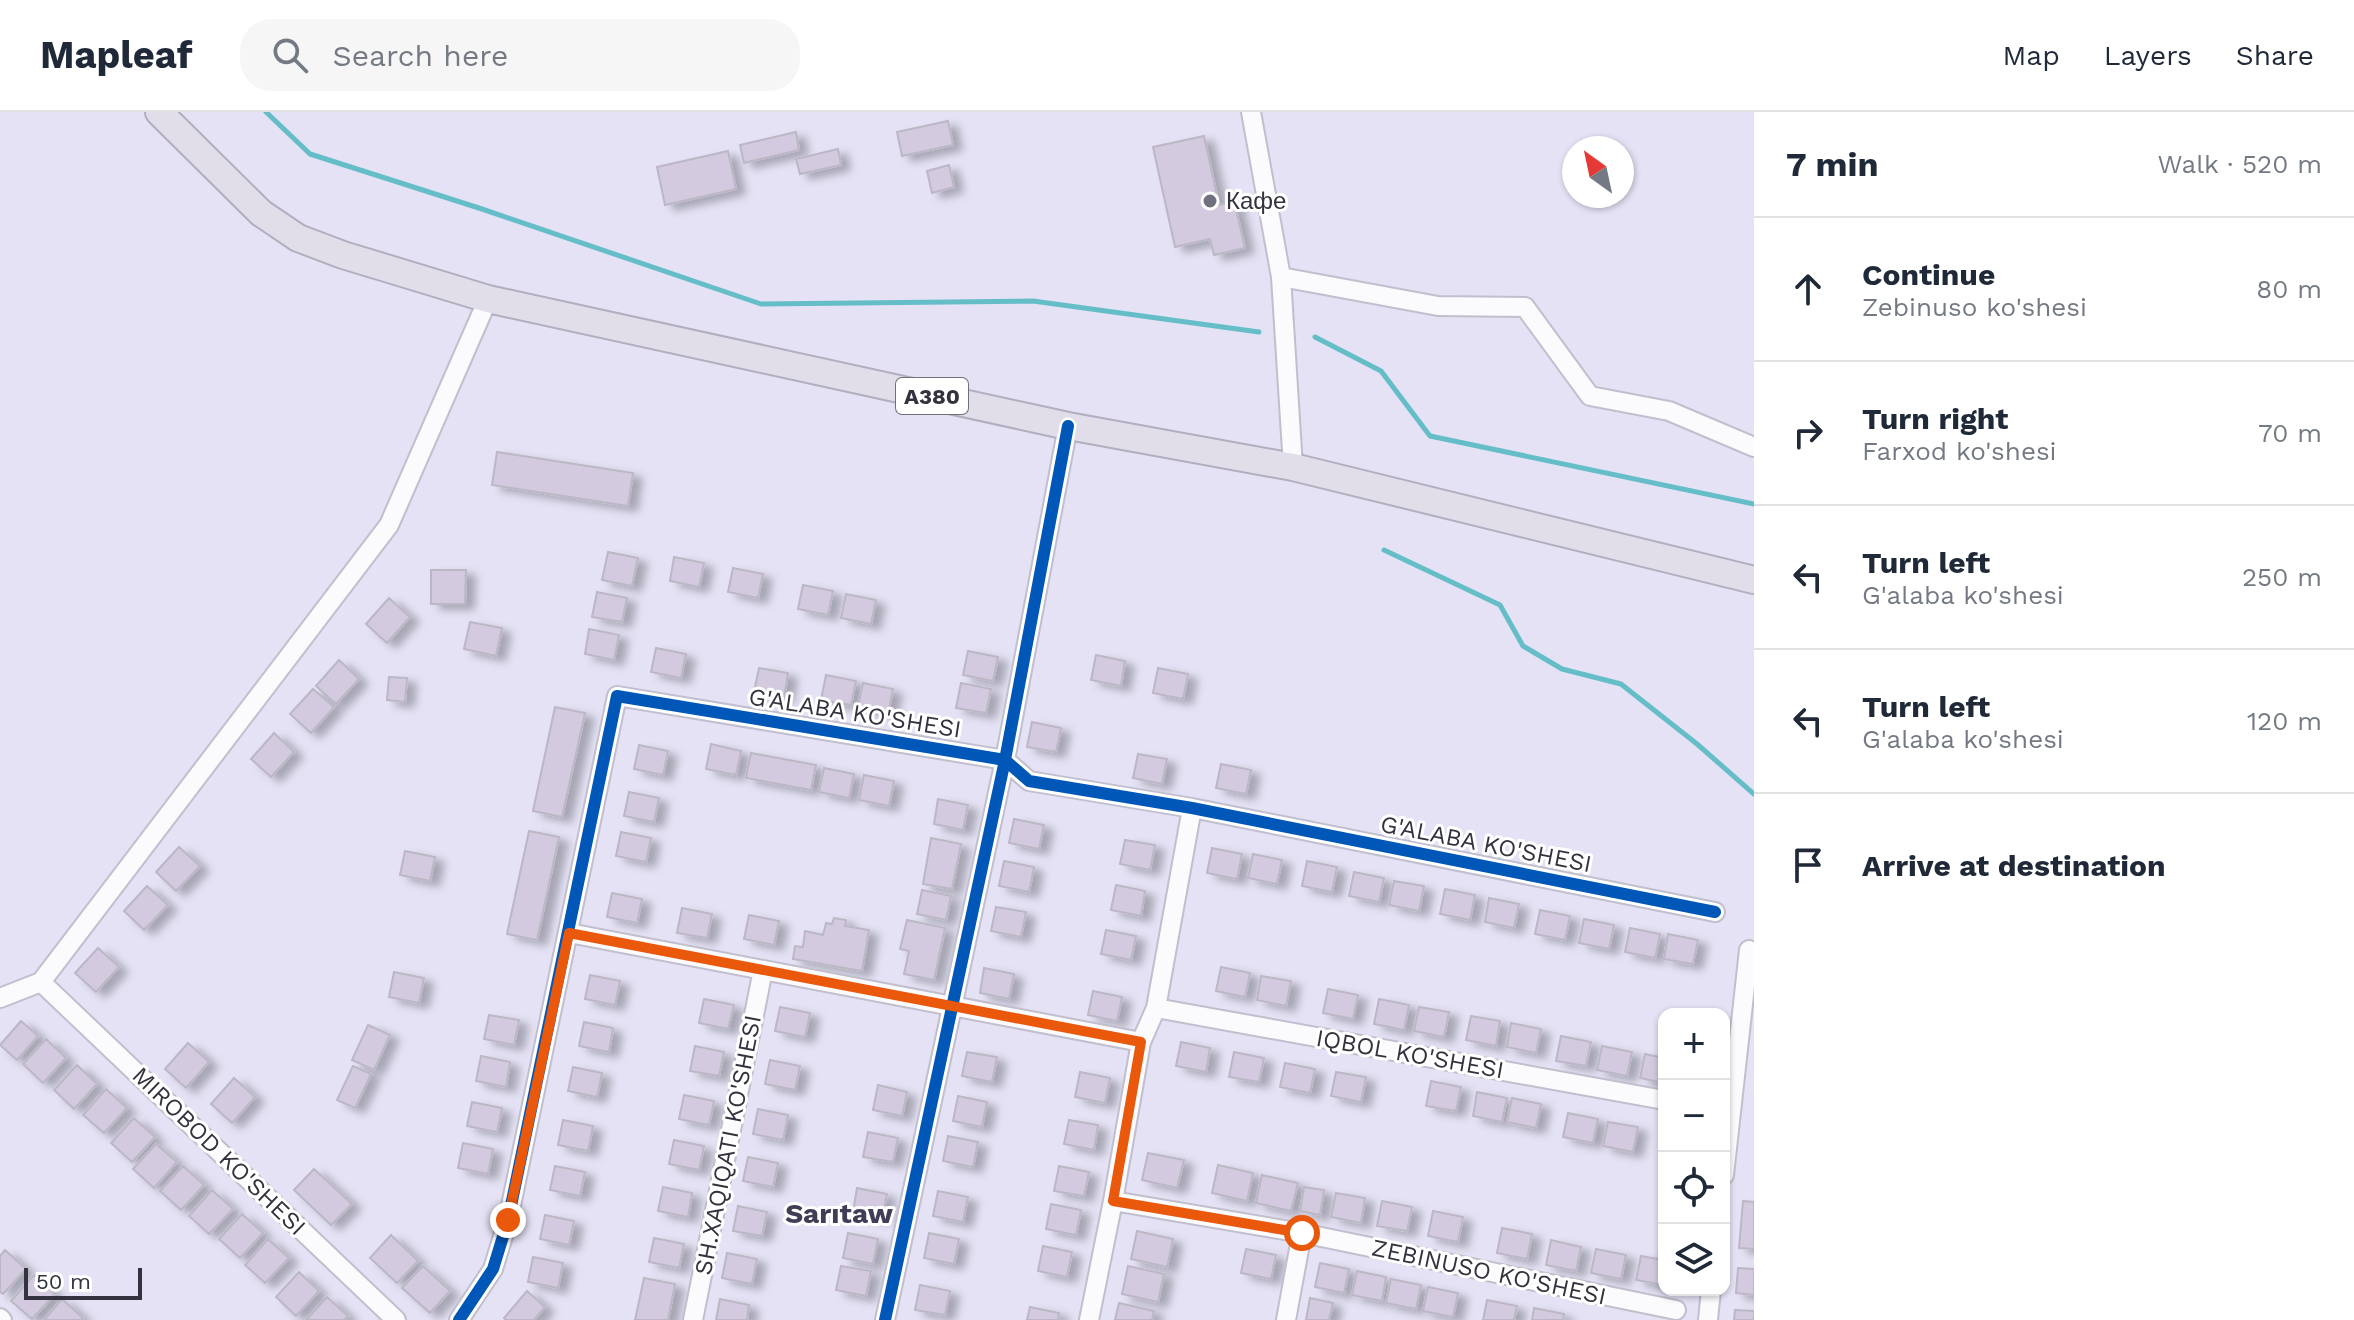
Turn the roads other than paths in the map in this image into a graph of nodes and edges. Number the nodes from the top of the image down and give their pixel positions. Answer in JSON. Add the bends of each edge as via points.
{"nodes":[{"id":1,"x":159,"y":112,"type":"edge"},
{"id":2,"x":1251,"y":112,"type":"edge"},
{"id":3,"x":1281,"y":277,"type":"junction"},
{"id":4,"x":488,"y":299,"type":"junction"},
{"id":5,"x":1068,"y":426,"type":"junction"},
{"id":6,"x":1754,"y":447,"type":"edge"},
{"id":7,"x":1293,"y":467,"type":"junction"},
{"id":8,"x":1754,"y":580,"type":"edge"},
{"id":9,"x":1005,"y":760,"type":"junction"},
{"id":10,"x":1192,"y":808,"type":"junction"},
{"id":11,"x":1715,"y":912,"type":"dead end"},
{"id":12,"x":569,"y":933,"type":"junction"},
{"id":13,"x":1749,"y":950,"type":"dead end"},
{"id":14,"x":763,"y":970,"type":"junction"},
{"id":15,"x":41,"y":982,"type":"junction"},
{"id":16,"x":0,"y":998,"type":"edge"},
{"id":17,"x":952,"y":1005,"type":"junction"},
{"id":18,"x":1156,"y":1008,"type":"junction"},
{"id":19,"x":1141,"y":1042,"type":"junction"},
{"id":20,"x":1658,"y":1099,"type":"edge"},
{"id":21,"x":1727,"y":1152,"type":"edge"},
{"id":22,"x":1113,"y":1201,"type":"junction"},
{"id":23,"x":1302,"y":1233,"type":"junction"},
{"id":24,"x":1710,"y":1296,"type":"edge"},
{"id":25,"x":1676,"y":1310,"type":"dead end"},
{"id":26,"x":396,"y":1320,"type":"edge"},
{"id":27,"x":459,"y":1320,"type":"edge"},
{"id":28,"x":693,"y":1320,"type":"edge"},
{"id":29,"x":885,"y":1320,"type":"edge"},
{"id":30,"x":1089,"y":1320,"type":"edge"},
{"id":31,"x":1286,"y":1320,"type":"edge"},
{"id":32,"x":1708,"y":1320,"type":"edge"}],
"edges":[{"from":1,"to":4,"type":"highway","number":"A380","via":[[261,213],[298,238]]},
{"from":2,"to":3,"type":"street"},
{"from":3,"to":6,"type":"street","via":[[1438,306],[1525,307],[1590,396],[1669,411]]},
{"from":3,"to":7,"type":"street"},
{"from":4,"to":5,"type":"highway","number":"A380"},
{"from":4,"to":15,"type":"street","via":[[389,525]]},
{"from":5,"to":7,"type":"highway","number":"A380"},
{"from":5,"to":9,"type":"street"},
{"from":7,"to":8,"type":"highway","number":"A380"},
{"from":9,"to":10,"type":"street","name":"G'ALABA KO'SHESI","via":[[1029,781]]},
{"from":9,"to":12,"type":"street","name":"G'ALABA KO'SHESI","via":[[617,696]]},
{"from":9,"to":17,"type":"street"},
{"from":10,"to":11,"type":"street","name":"G'ALABA KO'SHESI"},
{"from":10,"to":18,"type":"street"},
{"from":12,"to":14,"type":"street"},
{"from":12,"to":27,"type":"street","name":"G'ALABA KO'SHESI","via":[[508,1220],[493,1269]]},
{"from":13,"to":21,"type":"street"},
{"from":14,"to":17,"type":"street"},
{"from":14,"to":28,"type":"street","name":"SH.XAQIQATI KO'SHESI"},
{"from":15,"to":16,"type":"street"},
{"from":15,"to":26,"type":"street","name":"MIROBOD KO'SHESI"},
{"from":17,"to":19,"type":"street"},
{"from":17,"to":29,"type":"street"},
{"from":18,"to":19,"type":"street"},
{"from":18,"to":20,"type":"street","name":"IQBOL KO'SHESI"},
{"from":19,"to":22,"type":"street"},
{"from":22,"to":23,"type":"street","name":"ZEBINUSO KO'SHESI"},
{"from":22,"to":30,"type":"street"},
{"from":23,"to":25,"type":"street","name":"ZEBINUSO KO'SHESI"},
{"from":23,"to":31,"type":"street"},
{"from":24,"to":32,"type":"street"}]}
